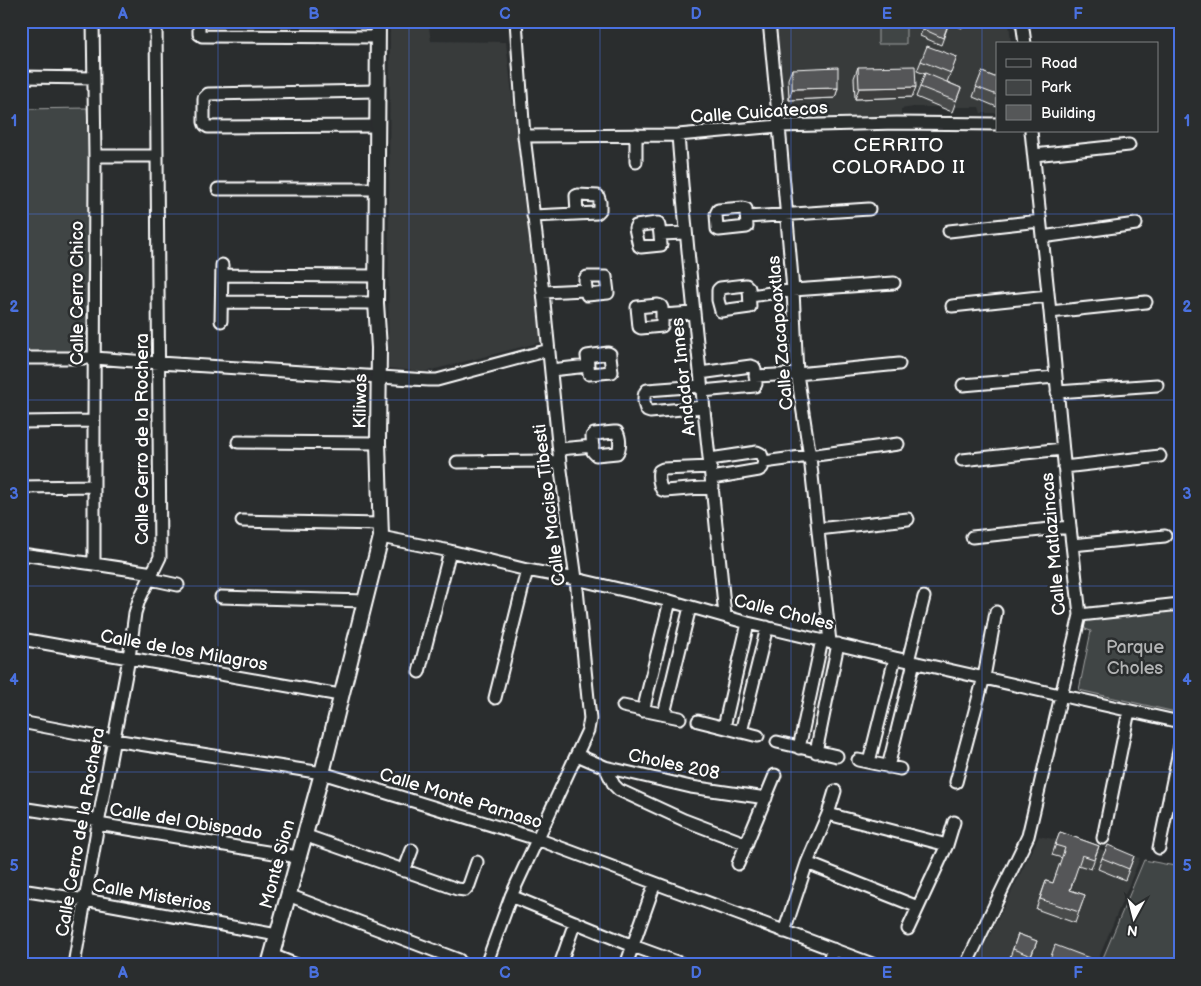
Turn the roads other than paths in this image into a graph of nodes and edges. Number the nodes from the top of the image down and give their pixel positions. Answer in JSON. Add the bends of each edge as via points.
{"nodes":[{"id":1,"x":93,"y":21,"type":"edge"},
{"id":2,"x":156,"y":21,"type":"edge"},
{"id":3,"x":199,"y":21,"type":"edge"},
{"id":4,"x":378,"y":21,"type":"edge"},
{"id":5,"x":516,"y":21,"type":"edge"},
{"id":6,"x":769,"y":21,"type":"edge"},
{"id":7,"x":1022,"y":21,"type":"edge"},
{"id":8,"x":378,"y":37,"type":"junction"},
{"id":9,"x":1025,"y":42,"type":"edge"},
{"id":10,"x":21,"y":77,"type":"edge"},
{"id":11,"x":94,"y":78,"type":"junction"},
{"id":12,"x":377,"y":91,"type":"junction"},
{"id":13,"x":996,"y":124,"type":"edge"},
{"id":14,"x":377,"y":126,"type":"junction"},
{"id":15,"x":779,"y":126,"type":"junction"},
{"id":16,"x":1032,"y":132,"type":"edge"},
{"id":17,"x":636,"y":135,"type":"junction"},
{"id":18,"x":678,"y":135,"type":"junction"},
{"id":19,"x":524,"y":136,"type":"junction"},
{"id":20,"x":1129,"y":145,"type":"dead end"},
{"id":21,"x":1034,"y":155,"type":"junction"},
{"id":22,"x":96,"y":156,"type":"junction"},
{"id":23,"x":157,"y":156,"type":"junction"},
{"id":24,"x":636,"y":162,"type":"dead end"},
{"id":25,"x":218,"y":189,"type":"dead end"},
{"id":26,"x":377,"y":189,"type":"junction"},
{"id":27,"x":870,"y":209,"type":"dead end"},
{"id":28,"x":577,"y":213,"type":"dead end"},
{"id":29,"x":787,"y":214,"type":"junction"},
{"id":30,"x":533,"y":216,"type":"junction"},
{"id":31,"x":747,"y":217,"type":"dead end"},
{"id":32,"x":1040,"y":220,"type":"junction"},
{"id":33,"x":1136,"y":224,"type":"dead end"},
{"id":34,"x":949,"y":231,"type":"dead end"},
{"id":35,"x":685,"y":233,"type":"junction"},
{"id":36,"x":661,"y":234,"type":"dead end"},
{"id":37,"x":1042,"y":237,"type":"junction"},
{"id":38,"x":376,"y":276,"type":"junction"},
{"id":39,"x":894,"y":283,"type":"dead end"},
{"id":40,"x":585,"y":290,"type":"dead end"},
{"id":41,"x":793,"y":290,"type":"junction"},
{"id":42,"x":543,"y":292,"type":"junction"},
{"id":43,"x":750,"y":296,"type":"dead end"},
{"id":44,"x":1048,"y":296,"type":"junction"},
{"id":45,"x":222,"y":302,"type":"junction"},
{"id":46,"x":1146,"y":302,"type":"dead end"},
{"id":47,"x":376,"y":303,"type":"junction"},
{"id":48,"x":952,"y":306,"type":"dead end"},
{"id":49,"x":1050,"y":312,"type":"junction"},
{"id":50,"x":693,"y":313,"type":"junction"},
{"id":51,"x":662,"y":315,"type":"dead end"},
{"id":52,"x":222,"y":321,"type":"dead end"},
{"id":53,"x":550,"y":350,"type":"junction"},
{"id":54,"x":21,"y":358,"type":"edge"},
{"id":55,"x":95,"y":358,"type":"junction"},
{"id":56,"x":160,"y":363,"type":"junction"},
{"id":57,"x":899,"y":364,"type":"dead end"},
{"id":58,"x":588,"y":366,"type":"dead end"},
{"id":59,"x":551,"y":370,"type":"junction"},
{"id":60,"x":700,"y":373,"type":"junction"},
{"id":61,"x":797,"y":374,"type":"junction"},
{"id":62,"x":755,"y":376,"type":"junction"},
{"id":63,"x":379,"y":377,"type":"junction"},
{"id":64,"x":1055,"y":378,"type":"junction"},
{"id":65,"x":963,"y":385,"type":"dead end"},
{"id":66,"x":1157,"y":385,"type":"dead end"},
{"id":67,"x":702,"y":389,"type":"junction"},
{"id":68,"x":1057,"y":392,"type":"junction"},
{"id":69,"x":703,"y":407,"type":"junction"},
{"id":70,"x":94,"y":421,"type":"junction"},
{"id":71,"x":21,"y":422,"type":"edge"},
{"id":72,"x":238,"y":442,"type":"dead end"},
{"id":73,"x":378,"y":443,"type":"junction"},
{"id":74,"x":898,"y":444,"type":"dead end"},
{"id":75,"x":593,"y":446,"type":"dead end"},
{"id":76,"x":559,"y":449,"type":"junction"},
{"id":77,"x":1062,"y":449,"type":"junction"},
{"id":78,"x":810,"y":456,"type":"junction"},
{"id":79,"x":1160,"y":456,"type":"dead end"},
{"id":80,"x":962,"y":460,"type":"dead end"},
{"id":81,"x":457,"y":462,"type":"dead end"},
{"id":82,"x":560,"y":462,"type":"junction"},
{"id":83,"x":764,"y":462,"type":"junction"},
{"id":84,"x":1064,"y":467,"type":"junction"},
{"id":85,"x":711,"y":473,"type":"junction"},
{"id":86,"x":94,"y":486,"type":"junction"},
{"id":87,"x":21,"y":487,"type":"edge"},
{"id":88,"x":908,"y":519,"type":"dead end"},
{"id":89,"x":242,"y":521,"type":"dead end"},
{"id":90,"x":1070,"y":527,"type":"junction"},
{"id":91,"x":818,"y":529,"type":"junction"},
{"id":92,"x":380,"y":530,"type":"junction"},
{"id":93,"x":1165,"y":536,"type":"dead end"},
{"id":94,"x":972,"y":537,"type":"dead end"},
{"id":95,"x":1072,"y":545,"type":"junction"},
{"id":96,"x":450,"y":551,"type":"junction"},
{"id":97,"x":21,"y":554,"type":"edge"},
{"id":98,"x":94,"y":564,"type":"junction"},
{"id":99,"x":527,"y":570,"type":"junction"},
{"id":100,"x":151,"y":576,"type":"junction"},
{"id":101,"x":576,"y":579,"type":"junction"},
{"id":102,"x":178,"y":586,"type":"dead end"},
{"id":103,"x":221,"y":597,"type":"dead end"},
{"id":104,"x":924,"y":597,"type":"dead end"},
{"id":105,"x":365,"y":601,"type":"junction"},
{"id":106,"x":670,"y":601,"type":"junction"},
{"id":107,"x":1180,"y":604,"type":"edge"},
{"id":108,"x":690,"y":607,"type":"junction"},
{"id":109,"x":996,"y":612,"type":"dead end"},
{"id":110,"x":1080,"y":615,"type":"junction"},
{"id":111,"x":725,"y":616,"type":"junction"},
{"id":112,"x":748,"y":623,"type":"junction"},
{"id":113,"x":767,"y":627,"type":"junction"},
{"id":114,"x":21,"y":639,"type":"edge"},
{"id":115,"x":830,"y":642,"type":"junction"},
{"id":116,"x":129,"y":658,"type":"junction"},
{"id":117,"x":896,"y":658,"type":"junction"},
{"id":118,"x":911,"y":661,"type":"junction"},
{"id":119,"x":420,"y":672,"type":"dead end"},
{"id":120,"x":984,"y":677,"type":"junction"},
{"id":121,"x":340,"y":695,"type":"junction"},
{"id":122,"x":1061,"y":696,"type":"junction"},
{"id":123,"x":495,"y":698,"type":"dead end"},
{"id":124,"x":623,"y":706,"type":"dead end"},
{"id":125,"x":644,"y":711,"type":"junction"},
{"id":126,"x":1129,"y":711,"type":"junction"},
{"id":127,"x":664,"y":714,"type":"junction"},
{"id":128,"x":680,"y":718,"type":"dead end"},
{"id":129,"x":698,"y":721,"type":"dead end"},
{"id":130,"x":21,"y":722,"type":"edge"},
{"id":131,"x":1180,"y":722,"type":"edge"},
{"id":132,"x":724,"y":727,"type":"junction"},
{"id":133,"x":741,"y":732,"type":"junction"},
{"id":134,"x":758,"y":736,"type":"dead end"},
{"id":135,"x":114,"y":740,"type":"junction"},
{"id":136,"x":777,"y":742,"type":"dead end"},
{"id":137,"x":1180,"y":746,"type":"edge"},
{"id":138,"x":799,"y":748,"type":"junction"},
{"id":139,"x":816,"y":752,"type":"junction"},
{"id":140,"x":577,"y":755,"type":"junction"},
{"id":141,"x":837,"y":756,"type":"dead end"},
{"id":142,"x":605,"y":767,"type":"junction"},
{"id":143,"x":322,"y":773,"type":"junction"},
{"id":144,"x":775,"y":775,"type":"dead end"},
{"id":145,"x":956,"y":782,"type":"dead end"},
{"id":146,"x":835,"y":791,"type":"dead end"},
{"id":147,"x":766,"y":798,"type":"junction"},
{"id":148,"x":21,"y":808,"type":"edge"},
{"id":149,"x":828,"y":814,"type":"junction"},
{"id":150,"x":98,"y":822,"type":"junction"},
{"id":151,"x":954,"y":822,"type":"dead end"},
{"id":152,"x":304,"y":836,"type":"junction"},
{"id":153,"x":1103,"y":838,"type":"dead end"},
{"id":154,"x":537,"y":839,"type":"junction"},
{"id":155,"x":747,"y":844,"type":"junction"},
{"id":156,"x":947,"y":844,"type":"junction"},
{"id":157,"x":1159,"y":848,"type":"dead end"},
{"id":158,"x":412,"y":850,"type":"dead end"},
{"id":159,"x":298,"y":857,"type":"junction"},
{"id":160,"x":477,"y":862,"type":"dead end"},
{"id":161,"x":738,"y":864,"type":"dead end"},
{"id":162,"x":807,"y":864,"type":"junction"},
{"id":163,"x":404,"y":871,"type":"junction"},
{"id":164,"x":655,"y":883,"type":"junction"},
{"id":165,"x":21,"y":890,"type":"edge"},
{"id":166,"x":288,"y":895,"type":"junction"},
{"id":167,"x":511,"y":896,"type":"junction"},
{"id":168,"x":86,"y":900,"type":"junction"},
{"id":169,"x":918,"y":906,"type":"junction"},
{"id":170,"x":575,"y":922,"type":"junction"},
{"id":171,"x":908,"y":928,"type":"dead end"},
{"id":172,"x":784,"y":932,"type":"junction"},
{"id":173,"x":277,"y":935,"type":"junction"},
{"id":174,"x":633,"y":946,"type":"junction"},
{"id":175,"x":833,"y":949,"type":"junction"},
{"id":176,"x":270,"y":960,"type":"edge"},
{"id":177,"x":459,"y":960,"type":"dead end"},
{"id":178,"x":74,"y":965,"type":"edge"},
{"id":179,"x":297,"y":965,"type":"edge"},
{"id":180,"x":486,"y":965,"type":"edge"},
{"id":181,"x":560,"y":965,"type":"edge"},
{"id":182,"x":626,"y":965,"type":"edge"},
{"id":183,"x":685,"y":965,"type":"edge"},
{"id":184,"x":827,"y":965,"type":"edge"},
{"id":185,"x":875,"y":965,"type":"edge"},
{"id":186,"x":966,"y":965,"type":"edge"}],
"edges":[{"from":1,"to":11,"type":"street","name":"Calle Cerro Chico"},
{"from":2,"to":23,"type":"street","name":"Calle Cerro de la Rochera"},
{"from":3,"to":8,"type":"street","via":[[199,34],[202,36]]},
{"from":4,"to":8,"type":"street","name":"Kiliwas"},
{"from":5,"to":19,"type":"street","name":"Calle Maciso Tibesti"},
{"from":6,"to":15,"type":"street","name":"Calle Zacapoaxtlas"},
{"from":7,"to":9,"type":"street"},
{"from":8,"to":12,"type":"street","name":"Kiliwas"},
{"from":10,"to":11,"type":"street"},
{"from":11,"to":22,"type":"street","name":"Calle Cerro Chico"},
{"from":12,"to":14,"type":"street","name":"Kiliwas"},
{"from":12,"to":14,"type":"street","via":[[208,94],[204,98],[204,122],[208,127]]},
{"from":13,"to":15,"type":"street","name":"Calle Cuicatecos"},
{"from":14,"to":26,"type":"street","name":"Kiliwas"},
{"from":15,"to":18,"type":"street","name":"Calle Cuicatecos"},
{"from":15,"to":29,"type":"street","name":"Calle Zacapoaxtlas"},
{"from":16,"to":21,"type":"street","name":"Calle Matlazincas"},
{"from":17,"to":18,"type":"street","name":"Calle Cuicatecos"},
{"from":17,"to":19,"type":"street","name":"Calle Cuicatecos"},
{"from":17,"to":24,"type":"street"},
{"from":18,"to":35,"type":"street","name":"Andador Innes"},
{"from":19,"to":30,"type":"street","name":"Calle Maciso Tibesti"},
{"from":20,"to":21,"type":"street"},
{"from":21,"to":32,"type":"street","name":"Calle Matlazincas"},
{"from":22,"to":23,"type":"street"},
{"from":22,"to":55,"type":"street","name":"Calle Cerro Chico"},
{"from":23,"to":56,"type":"street","name":"Calle Cerro de la Rochera"},
{"from":25,"to":26,"type":"street"},
{"from":26,"to":38,"type":"street","name":"Kiliwas"},
{"from":27,"to":29,"type":"street"},
{"from":28,"to":30,"type":"street"},
{"from":29,"to":31,"type":"street"},
{"from":29,"to":41,"type":"street","name":"Calle Zacapoaxtlas"},
{"from":30,"to":42,"type":"street","name":"Calle Maciso Tibesti"},
{"from":32,"to":34,"type":"street"},
{"from":32,"to":37,"type":"street","name":"Calle Matlazincas"},
{"from":33,"to":37,"type":"street"},
{"from":35,"to":36,"type":"street"},
{"from":35,"to":50,"type":"street","name":"Andador Innes"},
{"from":37,"to":44,"type":"street","name":"Calle Matlazincas"},
{"from":38,"to":45,"type":"street","via":[[222,270]]},
{"from":38,"to":47,"type":"street","name":"Kiliwas"},
{"from":39,"to":41,"type":"street"},
{"from":40,"to":42,"type":"street"},
{"from":41,"to":43,"type":"street"},
{"from":41,"to":61,"type":"street","name":"Calle Zacapoaxtlas"},
{"from":42,"to":53,"type":"street","name":"Calle Maciso Tibesti"},
{"from":44,"to":48,"type":"street"},
{"from":44,"to":49,"type":"street","name":"Calle Matlazincas"},
{"from":45,"to":47,"type":"street"},
{"from":45,"to":52,"type":"street"},
{"from":46,"to":49,"type":"street"},
{"from":47,"to":63,"type":"street","name":"Kiliwas"},
{"from":49,"to":64,"type":"street","name":"Calle Matlazincas"},
{"from":50,"to":51,"type":"street"},
{"from":50,"to":60,"type":"street","name":"Andador Innes"},
{"from":53,"to":59,"type":"street","name":"Calle Maciso Tibesti"},
{"from":53,"to":63,"type":"street","via":[[437,380]]},
{"from":54,"to":55,"type":"street"},
{"from":55,"to":56,"type":"street"},
{"from":55,"to":70,"type":"street","name":"Calle Cerro Chico"},
{"from":56,"to":63,"type":"street"},
{"from":56,"to":100,"type":"street","name":"Calle Cerro de la Rochera","via":[[160,557]]},
{"from":57,"to":61,"type":"street"},
{"from":58,"to":59,"type":"street"},
{"from":59,"to":76,"type":"street","name":"Calle Maciso Tibesti"},
{"from":60,"to":62,"type":"street","via":[[751,366],[755,369]]},
{"from":60,"to":67,"type":"street","name":"Andador Innes"},
{"from":61,"to":62,"type":"street"},
{"from":61,"to":78,"type":"street","name":"Calle Zacapoaxtlas"},
{"from":62,"to":67,"type":"street","via":[[754,386]]},
{"from":63,"to":73,"type":"street","name":"Kiliwas"},
{"from":64,"to":65,"type":"street"},
{"from":64,"to":68,"type":"street","name":"Calle Matlazincas"},
{"from":66,"to":68,"type":"street"},
{"from":67,"to":69,"type":"street","name":"Andador Innes"},
{"from":67,"to":69,"type":"street","via":[[647,390],[644,394],[645,409],[650,412]]},
{"from":68,"to":77,"type":"street","name":"Calle Matlazincas"},
{"from":69,"to":85,"type":"street","name":"Andador Innes"},
{"from":70,"to":71,"type":"street"},
{"from":70,"to":86,"type":"street","name":"Calle Cerro Chico"},
{"from":72,"to":73,"type":"street"},
{"from":73,"to":92,"type":"street","name":"Kiliwas"},
{"from":74,"to":78,"type":"street"},
{"from":75,"to":76,"type":"street"},
{"from":76,"to":82,"type":"street","name":"Calle Maciso Tibesti"},
{"from":77,"to":80,"type":"street"},
{"from":77,"to":84,"type":"street","name":"Calle Matlazincas"},
{"from":78,"to":83,"type":"street"},
{"from":78,"to":91,"type":"street","name":"Calle Zacapoaxtlas"},
{"from":79,"to":84,"type":"street"},
{"from":81,"to":82,"type":"street"},
{"from":82,"to":101,"type":"street","name":"Calle Maciso Tibesti"},
{"from":83,"to":85,"type":"street","via":[[759,470]]},
{"from":83,"to":85,"type":"street","via":[[757,452]]},
{"from":84,"to":90,"type":"street","name":"Calle Matlazincas"},
{"from":85,"to":111,"type":"street","name":"Andador Innes"},
{"from":86,"to":87,"type":"street"},
{"from":86,"to":98,"type":"street","name":"Calle Cerro Chico"},
{"from":88,"to":91,"type":"street"},
{"from":89,"to":92,"type":"street","name":"Calle Choles"},
{"from":90,"to":94,"type":"street"},
{"from":90,"to":95,"type":"street","name":"Calle Matlazincas"},
{"from":91,"to":115,"type":"street","name":"Calle Zacapoaxtlas"},
{"from":92,"to":96,"type":"street","name":"Calle Choles"},
{"from":92,"to":105,"type":"street","name":"Kiliwas"},
{"from":93,"to":95,"type":"street"},
{"from":95,"to":110,"type":"street","name":"Calle Matlazincas"},
{"from":96,"to":99,"type":"street","name":"Calle Choles"},
{"from":96,"to":119,"type":"street"},
{"from":97,"to":98,"type":"street"},
{"from":98,"to":100,"type":"street"},
{"from":99,"to":101,"type":"street","name":"Calle Choles"},
{"from":99,"to":123,"type":"street"},
{"from":100,"to":102,"type":"street"},
{"from":100,"to":116,"type":"street","name":"Calle Cerro de la Rochera","via":[[135,613]]},
{"from":101,"to":106,"type":"street","name":"Calle Choles"},
{"from":101,"to":140,"type":"street","name":"Calle Maciso Tibesti","via":[[590,719]]},
{"from":103,"to":105,"type":"street"},
{"from":104,"to":118,"type":"street"},
{"from":105,"to":121,"type":"street","name":"Kiliwas"},
{"from":106,"to":108,"type":"street","name":"Calle Choles"},
{"from":106,"to":125,"type":"street"},
{"from":107,"to":110,"type":"street"},
{"from":108,"to":111,"type":"street","name":"Calle Choles"},
{"from":108,"to":127,"type":"street"},
{"from":109,"to":120,"type":"street"},
{"from":110,"to":122,"type":"street","name":"Calle Matlazincas"},
{"from":111,"to":112,"type":"street","name":"Calle Choles"},
{"from":112,"to":113,"type":"street","name":"Calle Choles"},
{"from":112,"to":132,"type":"street"},
{"from":113,"to":115,"type":"street","name":"Calle Choles"},
{"from":113,"to":133,"type":"street"},
{"from":114,"to":116,"type":"street","name":"Calle de los Milagros"},
{"from":115,"to":117,"type":"street","name":"Calle Choles"},
{"from":115,"to":138,"type":"street"},
{"from":115,"to":139,"type":"street"},
{"from":116,"to":121,"type":"street","name":"Calle de los Milagros"},
{"from":116,"to":135,"type":"street","name":"Calle Cerro de la Rochera"},
{"from":117,"to":118,"type":"street","name":"Calle Choles"},
{"from":117,"to":118,"type":"street","via":[[864,761],[894,768]]},
{"from":118,"to":120,"type":"street","name":"Calle Choles"},
{"from":120,"to":122,"type":"street","name":"Calle Choles"},
{"from":120,"to":145,"type":"street"},
{"from":121,"to":143,"type":"street","name":"Kiliwas"},
{"from":122,"to":126,"type":"street","name":"Calle Choles"},
{"from":122,"to":186,"type":"street","name":"Calle Matlazincas","via":[[1028,836]]},
{"from":124,"to":125,"type":"street"},
{"from":125,"to":127,"type":"street"},
{"from":126,"to":131,"type":"street","name":"Calle Choles"},
{"from":126,"to":153,"type":"street"},
{"from":127,"to":128,"type":"street"},
{"from":129,"to":132,"type":"street"},
{"from":130,"to":135,"type":"street","name":"Calle Monte Parnaso"},
{"from":132,"to":133,"type":"street"},
{"from":133,"to":134,"type":"street"},
{"from":135,"to":143,"type":"street","name":"Calle Monte Parnaso"},
{"from":135,"to":150,"type":"street","name":"Calle Cerro de la Rochera"},
{"from":136,"to":138,"type":"street"},
{"from":137,"to":157,"type":"street"},
{"from":138,"to":139,"type":"street"},
{"from":139,"to":141,"type":"street"},
{"from":140,"to":142,"type":"street","name":"Choles 208"},
{"from":140,"to":154,"type":"street","name":"Calle Maciso Tibesti"},
{"from":142,"to":147,"type":"street","name":"Choles 208","via":[[691,788]]},
{"from":142,"to":155,"type":"street","via":[[619,790]]},
{"from":143,"to":152,"type":"street","name":"Monte Sion"},
{"from":143,"to":154,"type":"street","name":"Calle Monte Parnaso"},
{"from":144,"to":147,"type":"street"},
{"from":146,"to":149,"type":"street"},
{"from":147,"to":155,"type":"street"},
{"from":148,"to":150,"type":"street","name":"Calle del Obispado"},
{"from":149,"to":156,"type":"street"},
{"from":149,"to":162,"type":"street"},
{"from":150,"to":159,"type":"street","name":"Calle del Obispado"},
{"from":150,"to":168,"type":"street","name":"Calle Cerro de la Rochera"},
{"from":151,"to":156,"type":"street"},
{"from":152,"to":159,"type":"street","name":"Monte Sion"},
{"from":152,"to":163,"type":"street"},
{"from":154,"to":164,"type":"street","name":"Calle Monte Parnaso"},
{"from":154,"to":167,"type":"street","name":"Calle Maciso Tibesti"},
{"from":155,"to":161,"type":"street"},
{"from":156,"to":169,"type":"street"},
{"from":158,"to":163,"type":"street"},
{"from":159,"to":166,"type":"street","name":"Monte Sion"},
{"from":160,"to":163,"type":"street","via":[[465,890]]},
{"from":162,"to":169,"type":"street"},
{"from":162,"to":172,"type":"street"},
{"from":164,"to":172,"type":"street","name":"Calle Monte Parnaso"},
{"from":164,"to":174,"type":"street"},
{"from":165,"to":168,"type":"street","name":"Calle Misterios"},
{"from":166,"to":173,"type":"street","name":"Monte Sion"},
{"from":166,"to":177,"type":"street"},
{"from":167,"to":170,"type":"street"},
{"from":167,"to":180,"type":"street","name":"Calle Maciso Tibesti"},
{"from":168,"to":173,"type":"street","name":"Calle Misterios"},
{"from":168,"to":178,"type":"street","name":"Calle Cerro de la Rochera"},
{"from":169,"to":171,"type":"street"},
{"from":170,"to":174,"type":"street"},
{"from":170,"to":181,"type":"street"},
{"from":172,"to":175,"type":"street","name":"Calle Monte Parnaso"},
{"from":173,"to":176,"type":"street","name":"Monte Sion"},
{"from":174,"to":182,"type":"street"},
{"from":174,"to":183,"type":"street"},
{"from":175,"to":184,"type":"street"},
{"from":175,"to":185,"type":"street","name":"Calle Monte Parnaso"},
{"from":176,"to":179,"type":"street"}]}
